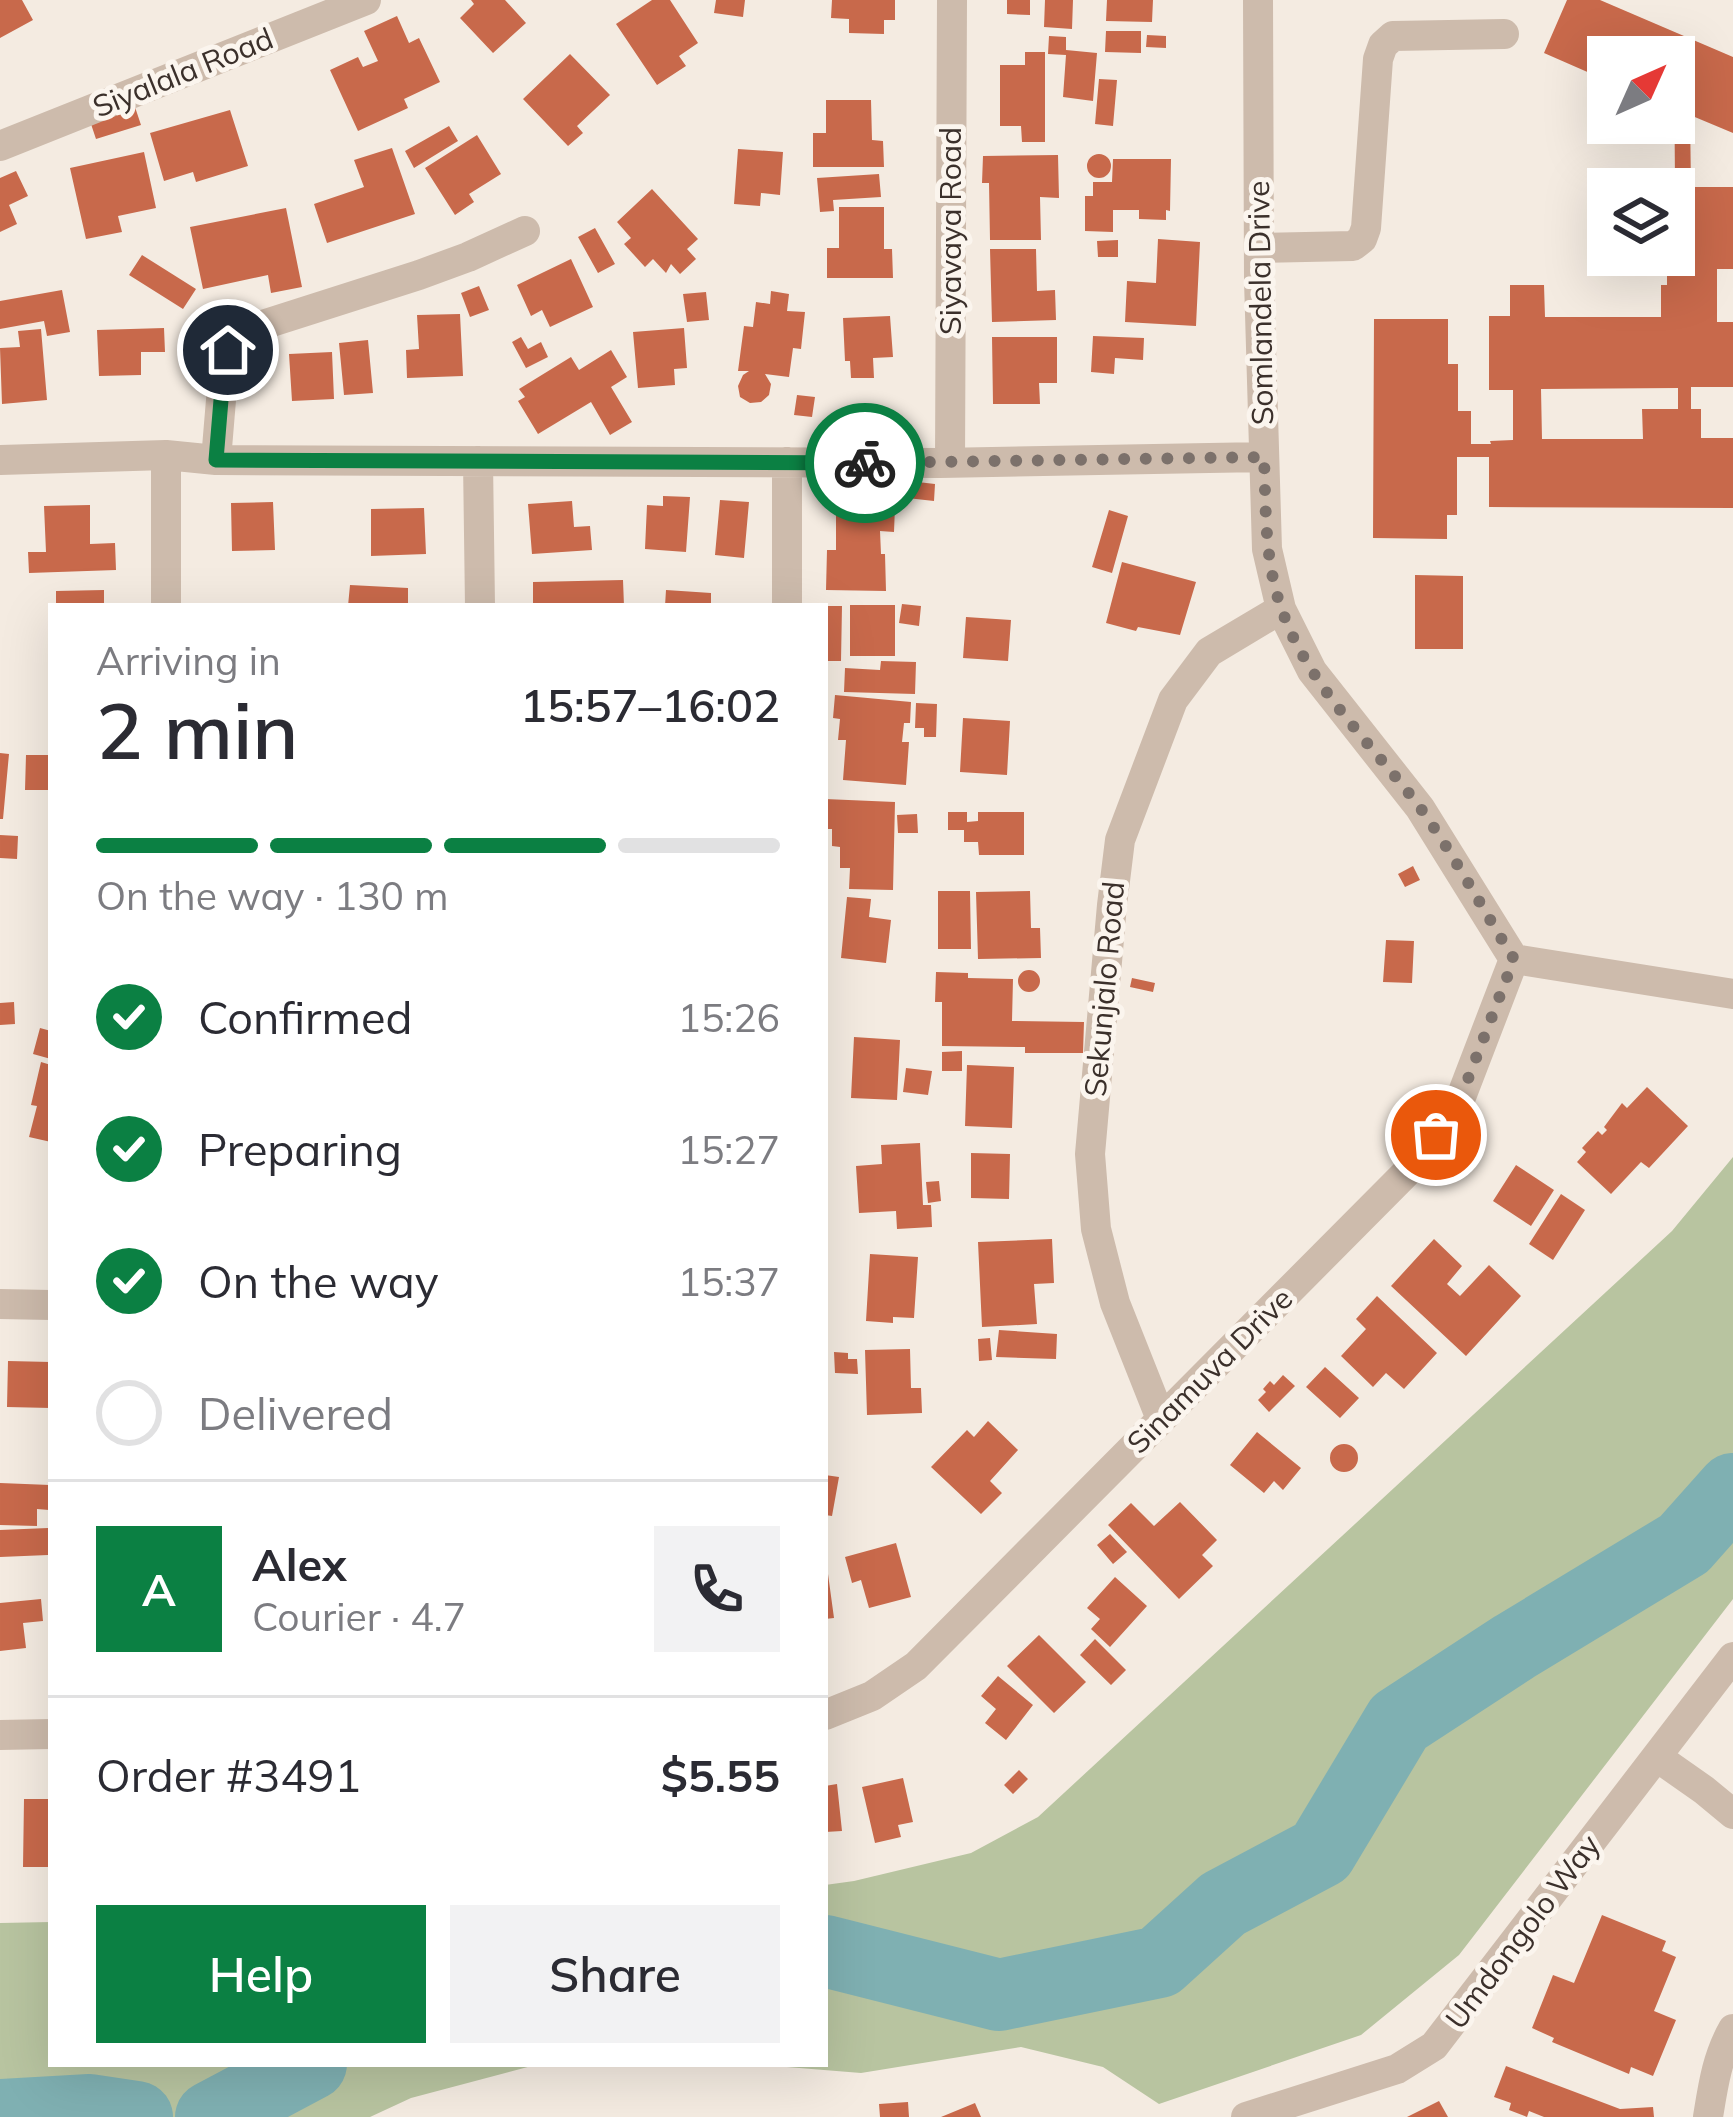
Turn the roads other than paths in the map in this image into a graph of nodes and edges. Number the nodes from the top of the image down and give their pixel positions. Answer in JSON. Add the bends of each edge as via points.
{"nodes":[{"id":1,"x":366,"y":0,"type":"edge"},
{"id":2,"x":952,"y":0,"type":"edge"},
{"id":3,"x":1258,"y":0,"type":"edge"},
{"id":4,"x":1504,"y":34,"type":"dead end"},
{"id":5,"x":0,"y":146,"type":"edge"},
{"id":6,"x":526,"y":231,"type":"dead end"},
{"id":7,"x":1259,"y":248,"type":"junction"},
{"id":8,"x":166,"y":455,"type":"junction"},
{"id":9,"x":1264,"y":457,"type":"junction"},
{"id":10,"x":0,"y":460,"type":"edge"},
{"id":11,"x":216,"y":460,"type":"junction"},
{"id":12,"x":478,"y":461,"type":"junction"},
{"id":13,"x":787,"y":462,"type":"junction"},
{"id":14,"x":950,"y":463,"type":"junction"},
{"id":15,"x":166,"y":603,"type":"edge"},
{"id":16,"x":480,"y":603,"type":"edge"},
{"id":17,"x":787,"y":603,"type":"edge"},
{"id":18,"x":1281,"y":609,"type":"junction"},
{"id":19,"x":1514,"y":959,"type":"junction"},
{"id":20,"x":1733,"y":994,"type":"edge"},
{"id":21,"x":0,"y":1304,"type":"edge"},
{"id":22,"x":48,"y":1305,"type":"edge"},
{"id":23,"x":1161,"y":1420,"type":"junction"},
{"id":24,"x":1733,"y":1658,"type":"edge"},
{"id":25,"x":828,"y":1714,"type":"edge"},
{"id":26,"x":48,"y":1734,"type":"edge"},
{"id":27,"x":0,"y":1735,"type":"edge"},
{"id":28,"x":1657,"y":1757,"type":"junction"},
{"id":29,"x":1733,"y":1814,"type":"edge"},
{"id":30,"x":1733,"y":2029,"type":"edge"},
{"id":31,"x":1246,"y":2117,"type":"edge"},
{"id":32,"x":1708,"y":2117,"type":"edge"}],
"edges":[{"from":1,"to":5,"type":"street","name":"Siyalala Road"},
{"from":2,"to":14,"type":"street","name":"Siyavaya Road"},
{"from":3,"to":7,"type":"street","name":"Somlandela Drive"},
{"from":4,"to":7,"type":"street","via":[[1394,36],[1378,59],[1362,239],[1354,246]]},
{"from":6,"to":11,"type":"street","via":[[239,335],[224,364]]},
{"from":7,"to":9,"type":"street","name":"Somlandela Drive"},
{"from":8,"to":10,"type":"street"},
{"from":8,"to":11,"type":"street"},
{"from":8,"to":15,"type":"street"},
{"from":9,"to":14,"type":"street"},
{"from":9,"to":18,"type":"street","name":"Somlandela Drive","via":[[1267,549]]},
{"from":11,"to":12,"type":"street"},
{"from":12,"to":13,"type":"street"},
{"from":12,"to":16,"type":"street"},
{"from":13,"to":14,"type":"street"},
{"from":13,"to":17,"type":"street"},
{"from":18,"to":19,"type":"street","name":"Somlandela Drive","via":[[1312,671],[1442,839]]},
{"from":18,"to":23,"type":"street","name":"Sekunjalo Road","via":[[1209,652],[1173,700],[1120,841],[1090,1154],[1096,1229],[1115,1303]]},
{"from":19,"to":20,"type":"street"},
{"from":19,"to":23,"type":"street","name":"Sinamuva Drive","via":[[1458,1105],[1414,1165]]},
{"from":21,"to":22,"type":"street"},
{"from":23,"to":25,"type":"street","name":"Sinamuva Drive","via":[[916,1666]]},
{"from":24,"to":28,"type":"street","name":"Umdongolo Way"},
{"from":26,"to":27,"type":"street"},
{"from":28,"to":29,"type":"street"},
{"from":28,"to":31,"type":"street","name":"Umdongolo Way","via":[[1434,2046],[1397,2069]]},
{"from":30,"to":32,"type":"street"}]}
